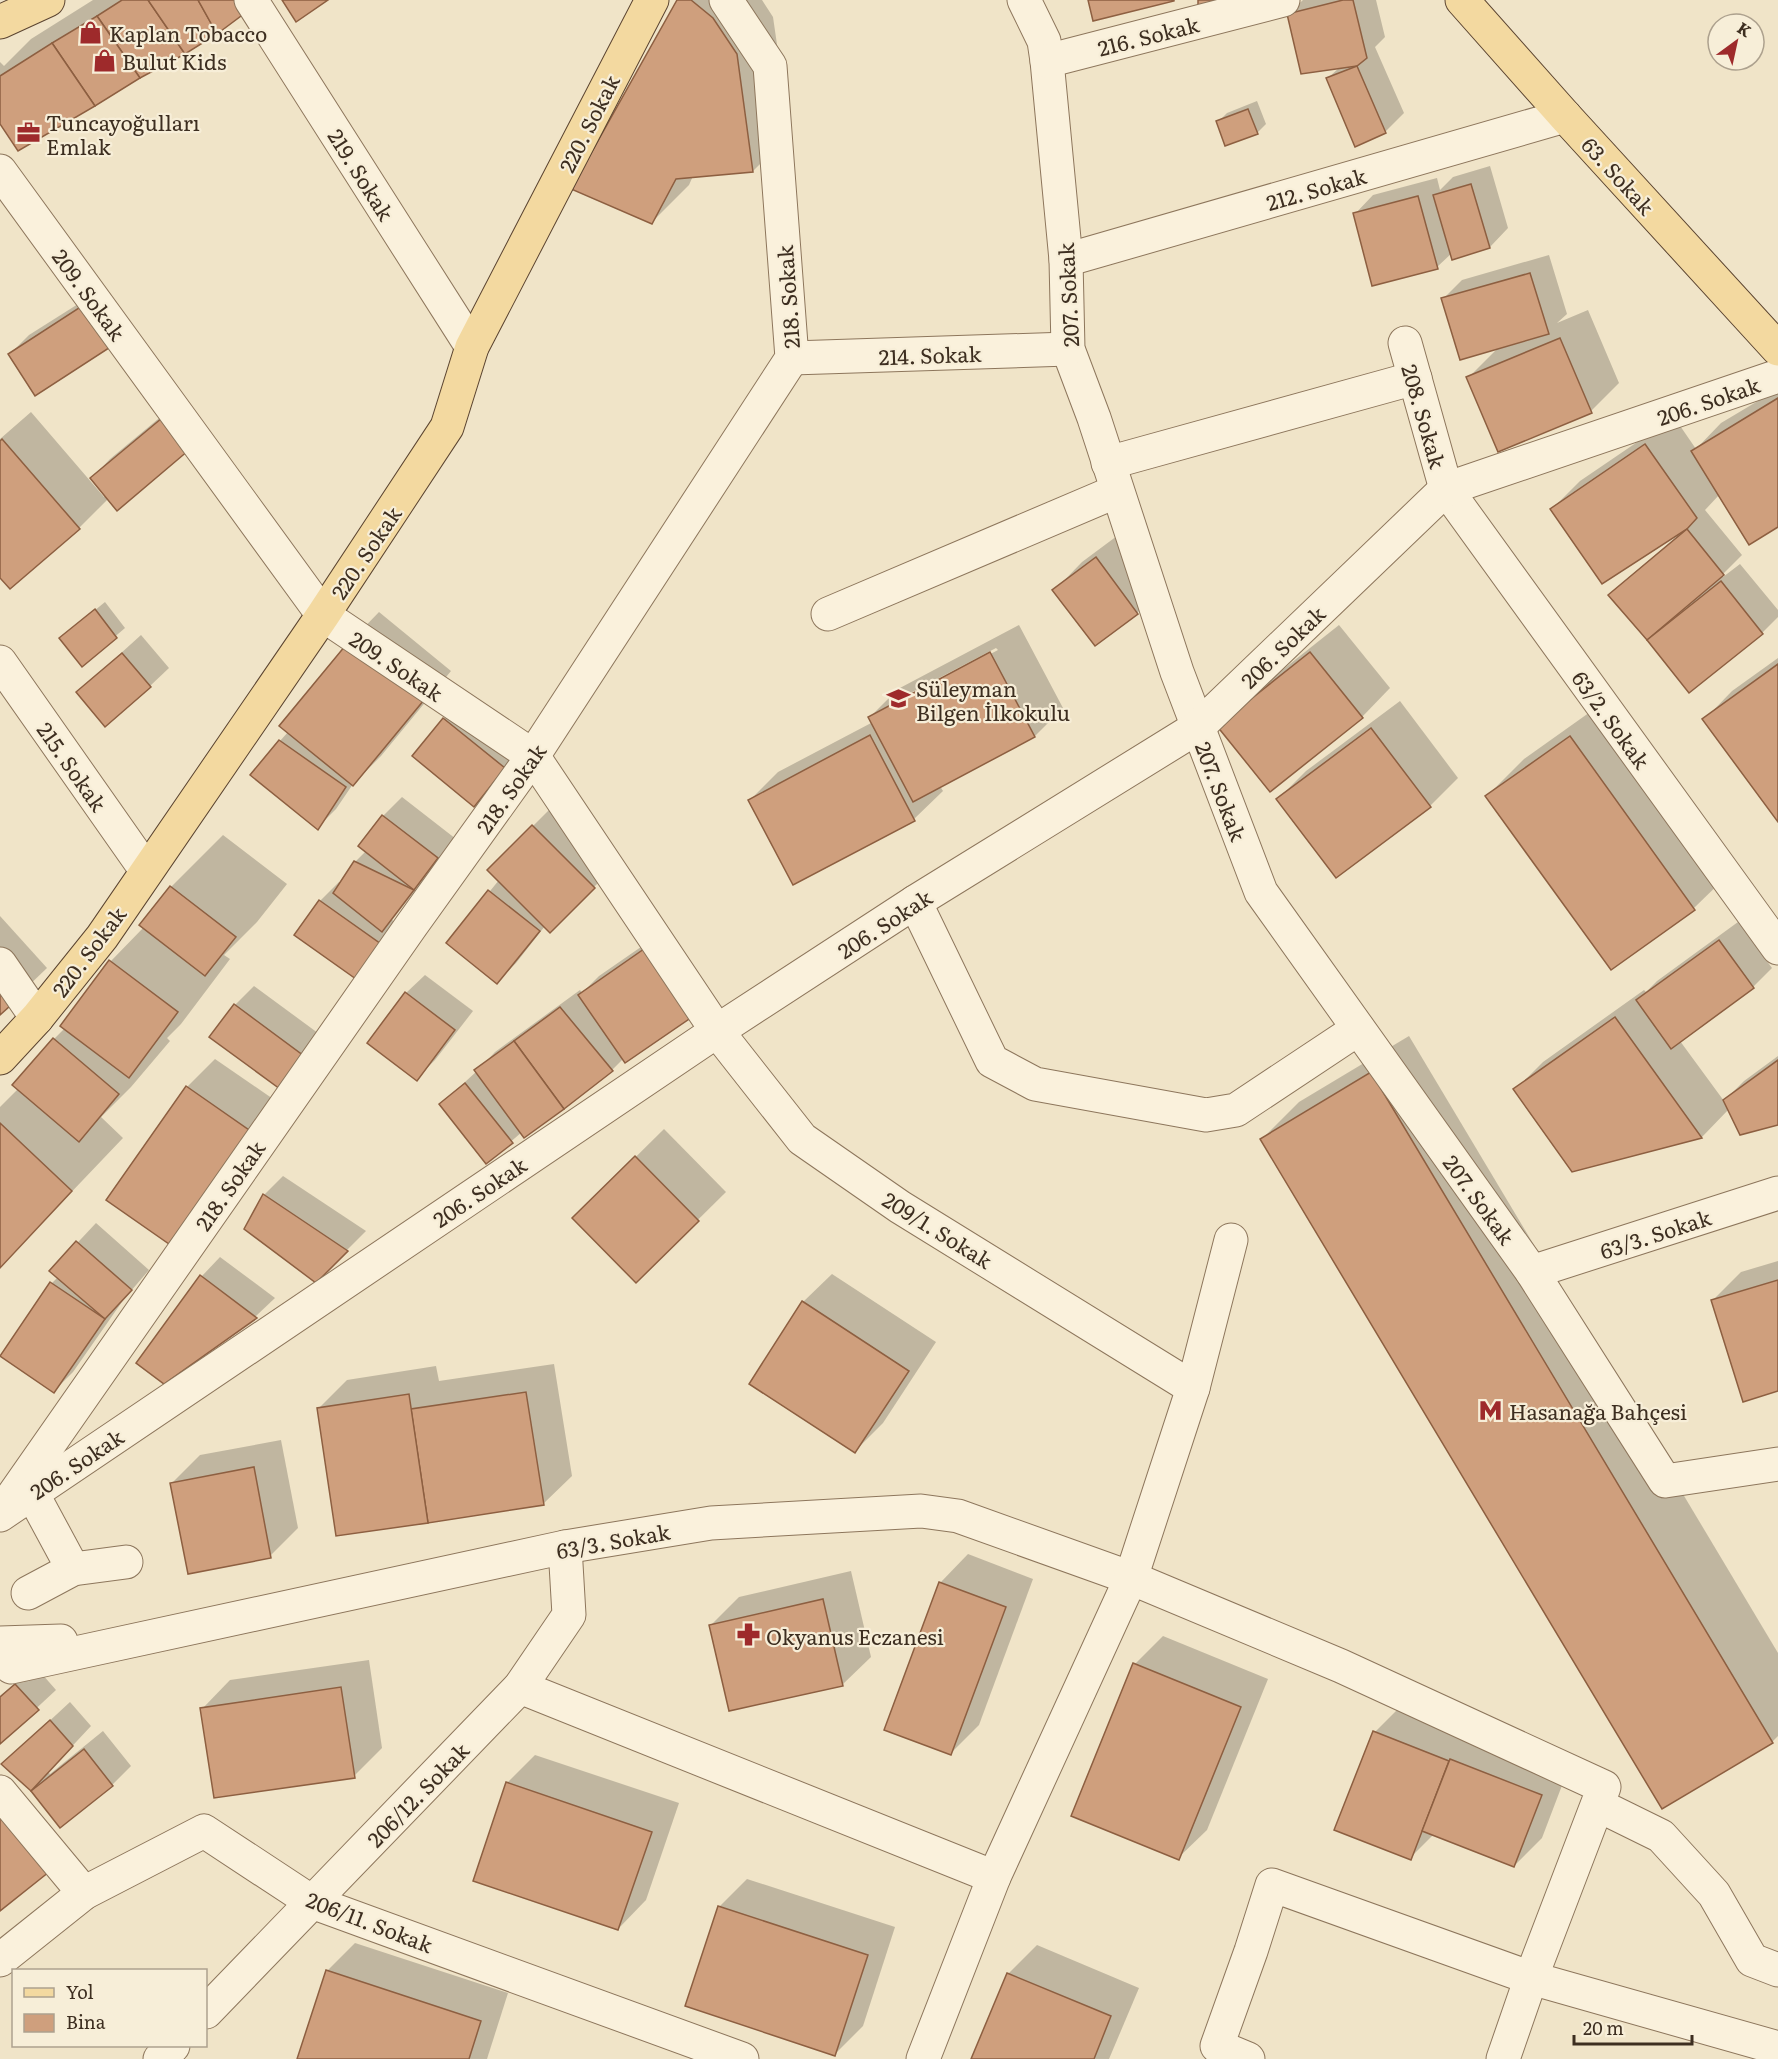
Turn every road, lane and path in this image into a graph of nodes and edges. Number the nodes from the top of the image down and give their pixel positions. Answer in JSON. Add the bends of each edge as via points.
{"nodes":[{"id":1,"x":48,"y":0,"type":"edge"},
{"id":2,"x":251,"y":0,"type":"edge"},
{"id":3,"x":652,"y":0,"type":"edge"},
{"id":4,"x":726,"y":0,"type":"edge"},
{"id":5,"x":1024,"y":0,"type":"edge"},
{"id":6,"x":1283,"y":0,"type":"edge"},
{"id":7,"x":1462,"y":0,"type":"edge"},
{"id":8,"x":0,"y":21,"type":"edge"},
{"id":9,"x":1047,"y":61,"type":"junction"},
{"id":10,"x":1565,"y":116,"type":"junction"},
{"id":11,"x":0,"y":171,"type":"edge"},
{"id":12,"x":1066,"y":260,"type":"junction"},
{"id":13,"x":1405,"y":343,"type":"dead end"},
{"id":14,"x":472,"y":347,"type":"junction"},
{"id":15,"x":1068,"y":349,"type":"junction"},
{"id":16,"x":1778,"y":349,"type":"edge"},
{"id":17,"x":792,"y":358,"type":"junction"},
{"id":18,"x":1778,"y":376,"type":"edge"},
{"id":19,"x":1414,"y":378,"type":"junction"},
{"id":20,"x":1113,"y":477,"type":"junction"},
{"id":21,"x":1446,"y":489,"type":"junction"},
{"id":22,"x":828,"y":614,"type":"dead end"},
{"id":23,"x":323,"y":615,"type":"junction"},
{"id":24,"x":0,"y":662,"type":"edge"},
{"id":25,"x":1198,"y":727,"type":"junction"},
{"id":26,"x":533,"y":756,"type":"junction"},
{"id":27,"x":146,"y":870,"type":"junction"},
{"id":28,"x":915,"y":902,"type":"junction"},
{"id":29,"x":1778,"y":948,"type":"edge"},
{"id":30,"x":0,"y":964,"type":"edge"},
{"id":31,"x":37,"y":1018,"type":"junction"},
{"id":32,"x":1358,"y":1029,"type":"junction"},
{"id":33,"x":717,"y":1031,"type":"junction"},
{"id":34,"x":0,"y":1058,"type":"edge"},
{"id":35,"x":1778,"y":1193,"type":"edge"},
{"id":36,"x":1232,"y":1240,"type":"dead end"},
{"id":37,"x":1532,"y":1272,"type":"junction"},
{"id":38,"x":1193,"y":1388,"type":"junction"},
{"id":39,"x":1778,"y":1464,"type":"edge"},
{"id":40,"x":32,"y":1493,"type":"junction"},
{"id":41,"x":0,"y":1514,"type":"edge"},
{"id":42,"x":565,"y":1547,"type":"junction"},
{"id":43,"x":126,"y":1562,"type":"dead end"},
{"id":44,"x":73,"y":1569,"type":"junction"},
{"id":45,"x":1131,"y":1578,"type":"junction"},
{"id":46,"x":28,"y":1593,"type":"dead end"},
{"id":47,"x":5,"y":1655,"type":"edge"},
{"id":48,"x":520,"y":1687,"type":"junction"},
{"id":49,"x":0,"y":1792,"type":"edge"},
{"id":50,"x":1598,"y":1805,"type":"junction"},
{"id":51,"x":994,"y":1877,"type":"junction"},
{"id":52,"x":84,"y":1893,"type":"junction"},
{"id":53,"x":312,"y":1902,"type":"junction"},
{"id":54,"x":0,"y":1960,"type":"edge"},
{"id":55,"x":1778,"y":1970,"type":"edge"},
{"id":56,"x":1531,"y":1978,"type":"junction"},
{"id":57,"x":207,"y":2011,"type":"edge"},
{"id":58,"x":172,"y":2047,"type":"edge"},
{"id":59,"x":1778,"y":2048,"type":"edge"},
{"id":60,"x":1508,"y":2057,"type":"edge"},
{"id":61,"x":160,"y":2059,"type":"edge"},
{"id":62,"x":742,"y":2059,"type":"edge"},
{"id":63,"x":923,"y":2059,"type":"edge"},
{"id":64,"x":1248,"y":2059,"type":"edge"}],
"edges":[{"from":1,"to":8,"type":"main road"},
{"from":2,"to":14,"type":"street","name":"219. Sokak"},
{"from":3,"to":14,"type":"main road","name":"220. Sokak"},
{"from":4,"to":17,"type":"street","name":"218. Sokak","via":[[770,66]]},
{"from":5,"to":9,"type":"street","name":"207. Sokak","via":[[1044,41]]},
{"from":6,"to":9,"type":"street","name":"216. Sokak"},
{"from":7,"to":10,"type":"main road","name":"63. Sokak"},
{"from":9,"to":12,"type":"street","name":"207. Sokak"},
{"from":10,"to":12,"type":"street","name":"212. Sokak"},
{"from":10,"to":16,"type":"main road","name":"63. Sokak"},
{"from":11,"to":23,"type":"street","name":"209. Sokak"},
{"from":12,"to":15,"type":"street","name":"207. Sokak"},
{"from":13,"to":19,"type":"street","name":"208. Sokak"},
{"from":14,"to":23,"type":"main road","name":"220. Sokak","via":[[447,427]]},
{"from":15,"to":17,"type":"street","name":"214. Sokak"},
{"from":15,"to":20,"type":"street","name":"207. Sokak"},
{"from":17,"to":26,"type":"street","name":"218. Sokak"},
{"from":18,"to":21,"type":"street","name":"206. Sokak"},
{"from":19,"to":20,"type":"street"},
{"from":19,"to":21,"type":"street","name":"208. Sokak"},
{"from":20,"to":22,"type":"street"},
{"from":20,"to":25,"type":"street","name":"207. Sokak"},
{"from":21,"to":25,"type":"street","name":"206. Sokak"},
{"from":21,"to":29,"type":"street","name":"63/2. Sokak"},
{"from":23,"to":26,"type":"street","name":"209. Sokak"},
{"from":23,"to":27,"type":"main road","name":"220. Sokak"},
{"from":24,"to":27,"type":"street","name":"215. Sokak"},
{"from":25,"to":28,"type":"street","name":"206. Sokak"},
{"from":25,"to":32,"type":"street","name":"207. Sokak","via":[[1261,892]]},
{"from":26,"to":33,"type":"street","name":"209. Sokak"},
{"from":26,"to":41,"type":"street","name":"218. Sokak"},
{"from":27,"to":31,"type":"main road","name":"220. Sokak","via":[[102,937]]},
{"from":28,"to":32,"type":"street","via":[[992,1061],[1035,1084],[1206,1115],[1236,1110]]},
{"from":28,"to":33,"type":"street","name":"206. Sokak"},
{"from":30,"to":31,"type":"street"},
{"from":31,"to":34,"type":"main road","name":"220. Sokak"},
{"from":32,"to":37,"type":"street","name":"207. Sokak"},
{"from":33,"to":38,"type":"street","name":"209/1. Sokak","via":[[802,1139],[900,1207]]},
{"from":33,"to":40,"type":"street","name":"206. Sokak"},
{"from":35,"to":37,"type":"street","name":"63/3. Sokak"},
{"from":36,"to":38,"type":"street"},
{"from":37,"to":39,"type":"street","name":"207. Sokak","via":[[1665,1480]]},
{"from":38,"to":45,"type":"street"},
{"from":40,"to":41,"type":"street","name":"206. Sokak"},
{"from":40,"to":44,"type":"street"},
{"from":42,"to":45,"type":"street","name":"63/3. Sokak","via":[[711,1523],[921,1511],[958,1516]]},
{"from":42,"to":47,"type":"street","name":"63/3. Sokak","via":[[93,1650]]},
{"from":42,"to":48,"type":"street","name":"206/12. Sokak","via":[[569,1615]]},
{"from":43,"to":44,"type":"street"},
{"from":44,"to":46,"type":"street"},
{"from":45,"to":50,"type":"street","name":"63/3. Sokak","via":[[1347,1668],[1604,1787]]},
{"from":45,"to":51,"type":"street"},
{"from":48,"to":51,"type":"street"},
{"from":48,"to":53,"type":"street","name":"206/12. Sokak"},
{"from":49,"to":52,"type":"street"},
{"from":50,"to":55,"type":"street","via":[[1661,1836],[1714,1894],[1752,1960]]},
{"from":50,"to":56,"type":"street"},
{"from":51,"to":63,"type":"street"},
{"from":52,"to":53,"type":"street","name":"206/11. Sokak","via":[[204,1831]]},
{"from":52,"to":54,"type":"street","name":"206/11. Sokak"},
{"from":53,"to":57,"type":"street","name":"206/12. Sokak"},
{"from":53,"to":62,"type":"street","name":"206/11. Sokak"},
{"from":56,"to":59,"type":"street"},
{"from":56,"to":60,"type":"street"},
{"from":56,"to":64,"type":"street","via":[[1272,1885],[1217,2046]]},
{"from":58,"to":61,"type":"street"}]}
